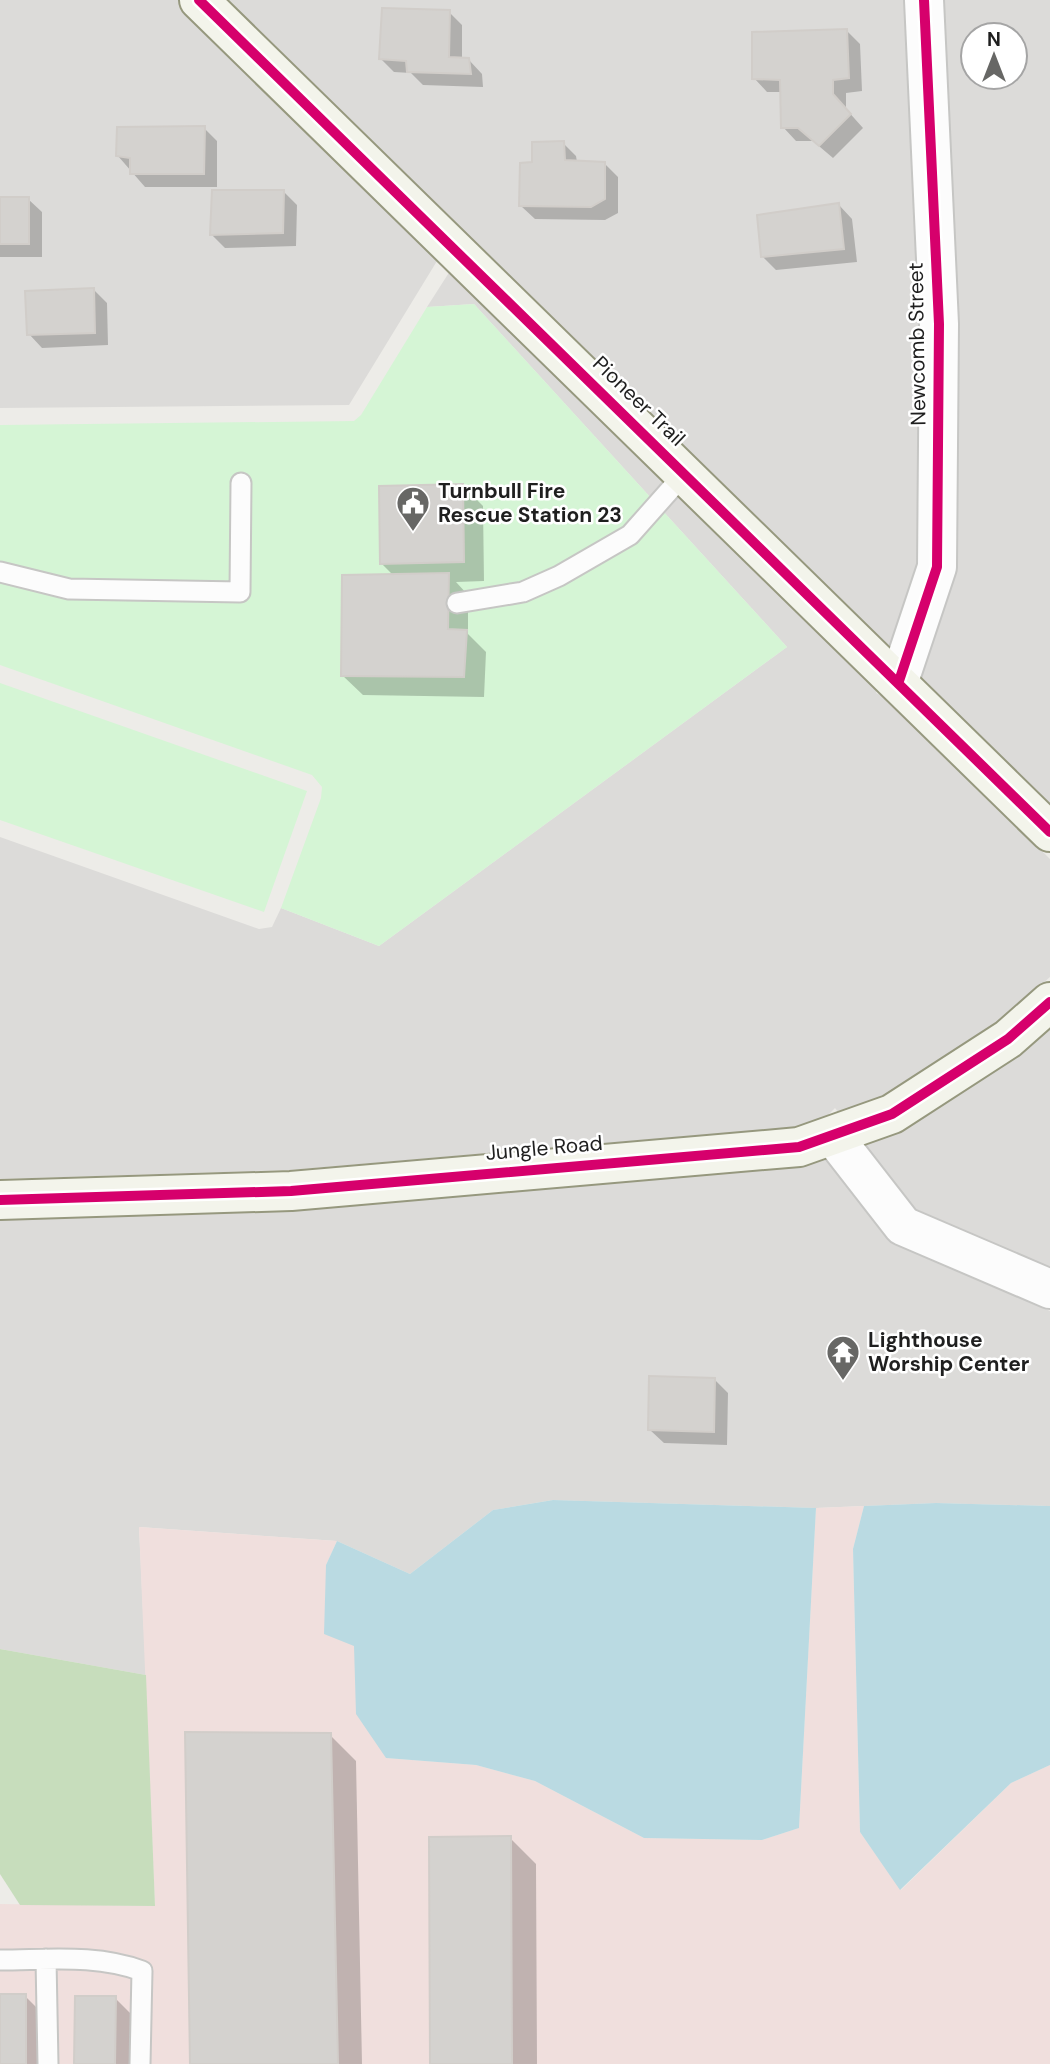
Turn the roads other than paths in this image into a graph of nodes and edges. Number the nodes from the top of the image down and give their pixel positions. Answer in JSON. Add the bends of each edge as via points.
{"nodes":[{"id":1,"x":199,"y":0,"type":"edge"},
{"id":2,"x":924,"y":0,"type":"edge"},
{"id":3,"x":685,"y":473,"type":"junction"},
{"id":4,"x":242,"y":483,"type":"dead end"},
{"id":5,"x":0,"y":572,"type":"edge"},
{"id":6,"x":457,"y":603,"type":"dead end"},
{"id":7,"x":899,"y":681,"type":"junction"},
{"id":8,"x":1050,"y":832,"type":"edge"},
{"id":9,"x":1050,"y":1002,"type":"edge"},
{"id":10,"x":833,"y":1136,"type":"junction"},
{"id":11,"x":0,"y":1200,"type":"edge"},
{"id":12,"x":1050,"y":1289,"type":"edge"},
{"id":13,"x":46,"y":1959,"type":"junction"},
{"id":14,"x":0,"y":1960,"type":"edge"},
{"id":15,"x":48,"y":2064,"type":"edge"},
{"id":16,"x":140,"y":2064,"type":"edge"}],
"edges":[{"from":1,"to":3,"type":"street","name":"Pioneer Trail"},
{"from":2,"to":7,"type":"street","name":"Newcomb Street","via":[[939,324],[937,567]]},
{"from":3,"to":6,"type":"lane","via":[[630,535],[559,576],[523,592]]},
{"from":3,"to":7,"type":"street","name":"Pioneer Trail"},
{"from":4,"to":5,"type":"lane","via":[[240,592],[69,589]]},
{"from":7,"to":8,"type":"street","name":"Pioneer Trail"},
{"from":9,"to":10,"type":"street","name":"Jungle Road","via":[[1008,1039],[892,1114]]},
{"from":10,"to":11,"type":"street","name":"Jungle Road","via":[[799,1147],[291,1191]]},
{"from":10,"to":12,"type":"street","via":[[903,1226]]},
{"from":13,"to":14,"type":"lane"},
{"from":13,"to":15,"type":"lane"},
{"from":13,"to":16,"type":"lane","via":[[119,1962],[142,1971]]}]}
